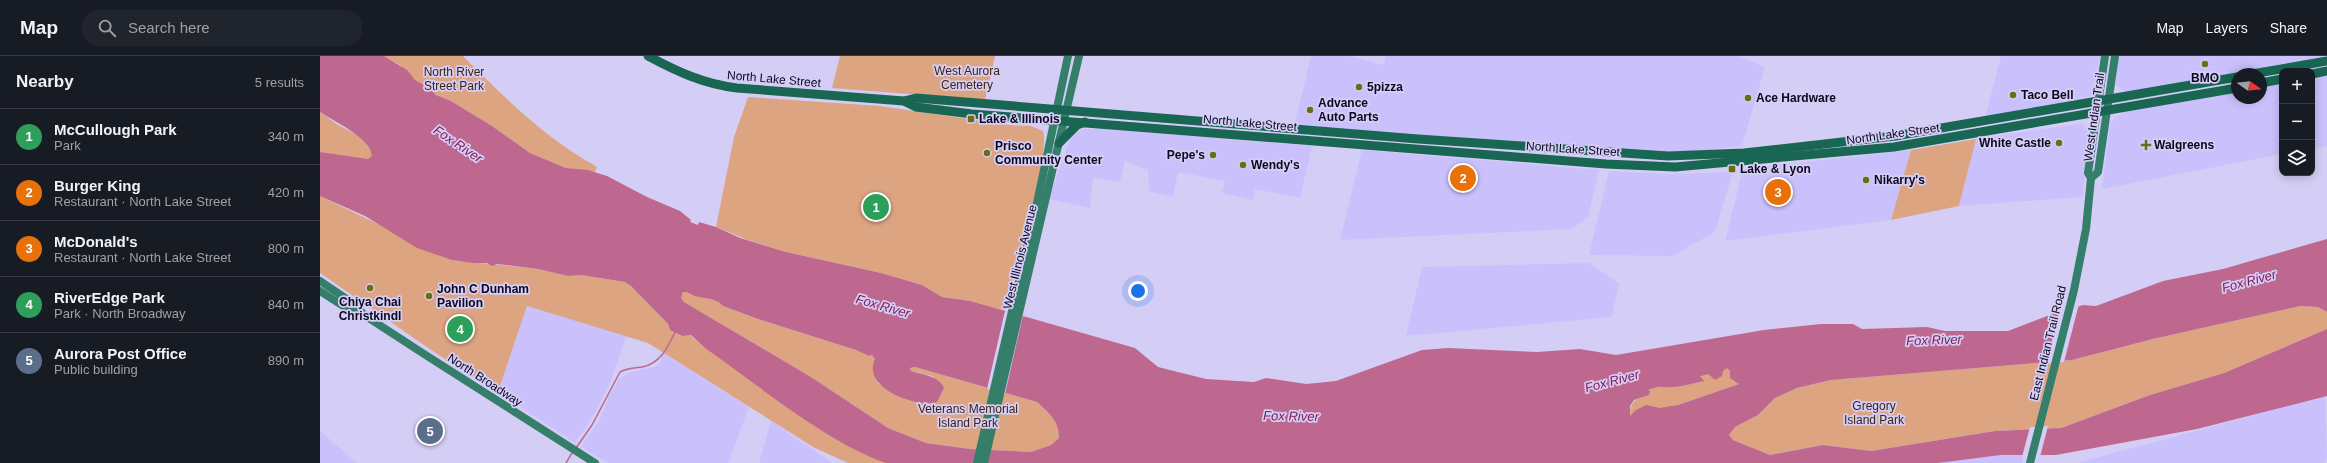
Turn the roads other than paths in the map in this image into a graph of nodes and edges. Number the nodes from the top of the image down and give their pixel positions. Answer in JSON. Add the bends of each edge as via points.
{"nodes":[{"id":1,"x":648,"y":56,"type":"edge"},
{"id":2,"x":1068,"y":56,"type":"edge"},
{"id":3,"x":1079,"y":56,"type":"edge"},
{"id":4,"x":2105,"y":56,"type":"edge"},
{"id":5,"x":2115,"y":56,"type":"edge"},
{"id":6,"x":2327,"y":61,"type":"edge"},
{"id":7,"x":2267,"y":71,"type":"edge"},
{"id":8,"x":2327,"y":71,"type":"edge"},
{"id":9,"x":2315,"y":73,"type":"edge"},
{"id":10,"x":2231,"y":78,"type":"edge"},
{"id":11,"x":2279,"y":80,"type":"edge"},
{"id":12,"x":2267,"y":82,"type":"edge"},
{"id":13,"x":2231,"y":89,"type":"edge"},
{"id":14,"x":2109,"y":100,"type":"junction"},
{"id":15,"x":904,"y":101,"type":"junction"},
{"id":16,"x":2097,"y":102,"type":"junction"},
{"id":17,"x":1057,"y":108,"type":"junction"},
{"id":18,"x":1067,"y":109,"type":"junction"},
{"id":19,"x":2107,"y":111,"type":"junction"},
{"id":20,"x":2096,"y":113,"type":"junction"},
{"id":21,"x":1054,"y":119,"type":"junction"},
{"id":22,"x":1064,"y":120,"type":"junction"},
{"id":23,"x":1085,"y":122,"type":"junction"},
{"id":24,"x":1059,"y":142,"type":"junction"},
{"id":25,"x":2091,"y":178,"type":"junction"},
{"id":26,"x":2086,"y":229,"type":"joint"},
{"id":27,"x":320,"y":281,"type":"edge"},
{"id":28,"x":320,"y":291,"type":"edge"},
{"id":29,"x":1016,"y":309,"type":"junction"},
{"id":30,"x":364,"y":315,"type":"junction"},
{"id":31,"x":984,"y":447,"type":"junction"},
{"id":32,"x":595,"y":463,"type":"edge"},
{"id":33,"x":977,"y":463,"type":"edge"},
{"id":34,"x":984,"y":463,"type":"edge"},
{"id":35,"x":2030,"y":463,"type":"edge"}],
"edges":[{"from":1,"to":15,"type":"main road","name":"North Lake Street","via":[[690,77],[714,85]]},
{"from":2,"to":17,"type":"main road","name":"West Illinois Avenue"},
{"from":3,"to":18,"type":"main road","name":"West Illinois Avenue"},
{"from":4,"to":16,"type":"main road","name":"West Indian Trail"},
{"from":5,"to":14,"type":"main road","name":"West Indian Trail"},
{"from":6,"to":7,"type":"main road"},
{"from":8,"to":9,"type":"main road"},
{"from":10,"to":14,"type":"main road","name":"North Lake Street"},
{"from":11,"to":12,"type":"main road"},
{"from":13,"to":19,"type":"main road","name":"North Lake Street"},
{"from":14,"to":16,"type":"main road","name":"North Lake Street"},
{"from":14,"to":19,"type":"main road","name":"West Indian Trail"},
{"from":15,"to":17,"type":"main road","name":"North Lake Street","via":[[916,98]]},
{"from":15,"to":21,"type":"main road","name":"North Lake Street","via":[[916,107],[943,111]]},
{"from":16,"to":18,"type":"main road","name":"North Lake Street","via":[[1887,137],[1744,153],[1668,156],[1430,140]]},
{"from":16,"to":20,"type":"main road","name":"West Indian Trail"},
{"from":17,"to":18,"type":"main road","name":"North Lake Street"},
{"from":17,"to":21,"type":"main road","name":"West Illinois Avenue"},
{"from":18,"to":22,"type":"main road","name":"West Illinois Avenue"},
{"from":19,"to":20,"type":"main road","name":"North Lake Street"},
{"from":19,"to":25,"type":"main road","name":"West Indian Trail","via":[[2098,172]]},
{"from":20,"to":23,"type":"main road","name":"North Lake Street","via":[[1894,148],[1675,167],[1438,151]]},
{"from":20,"to":25,"type":"main road","name":"West Indian Trail","via":[[2088,172]]},
{"from":21,"to":22,"type":"main road","name":"North Lake Street"},
{"from":21,"to":29,"type":"main road","name":"West Illinois Avenue"},
{"from":22,"to":23,"type":"main road","name":"North Lake Street"},
{"from":22,"to":24,"type":"main road","name":"West Illinois Avenue"},
{"from":23,"to":24,"type":"main road","via":[[1077,125]]},
{"from":24,"to":29,"type":"main road","name":"West Illinois Avenue"},
{"from":25,"to":26,"type":"main road","name":"West Indian Trail"},
{"from":26,"to":35,"type":"main road","name":"East Indian Trail Road","via":[[2074,290]]},
{"from":27,"to":30,"type":"main road","name":"North Broadway","via":[[354,304]]},
{"from":28,"to":30,"type":"main road","name":"North Broadway"},
{"from":29,"to":31,"type":"main road","name":"West Illinois Avenue"},
{"from":30,"to":32,"type":"main road","name":"North Broadway"},
{"from":31,"to":33,"type":"main road","name":"West Illinois Avenue"},
{"from":31,"to":34,"type":"main road","name":"West Illinois Avenue"}]}
